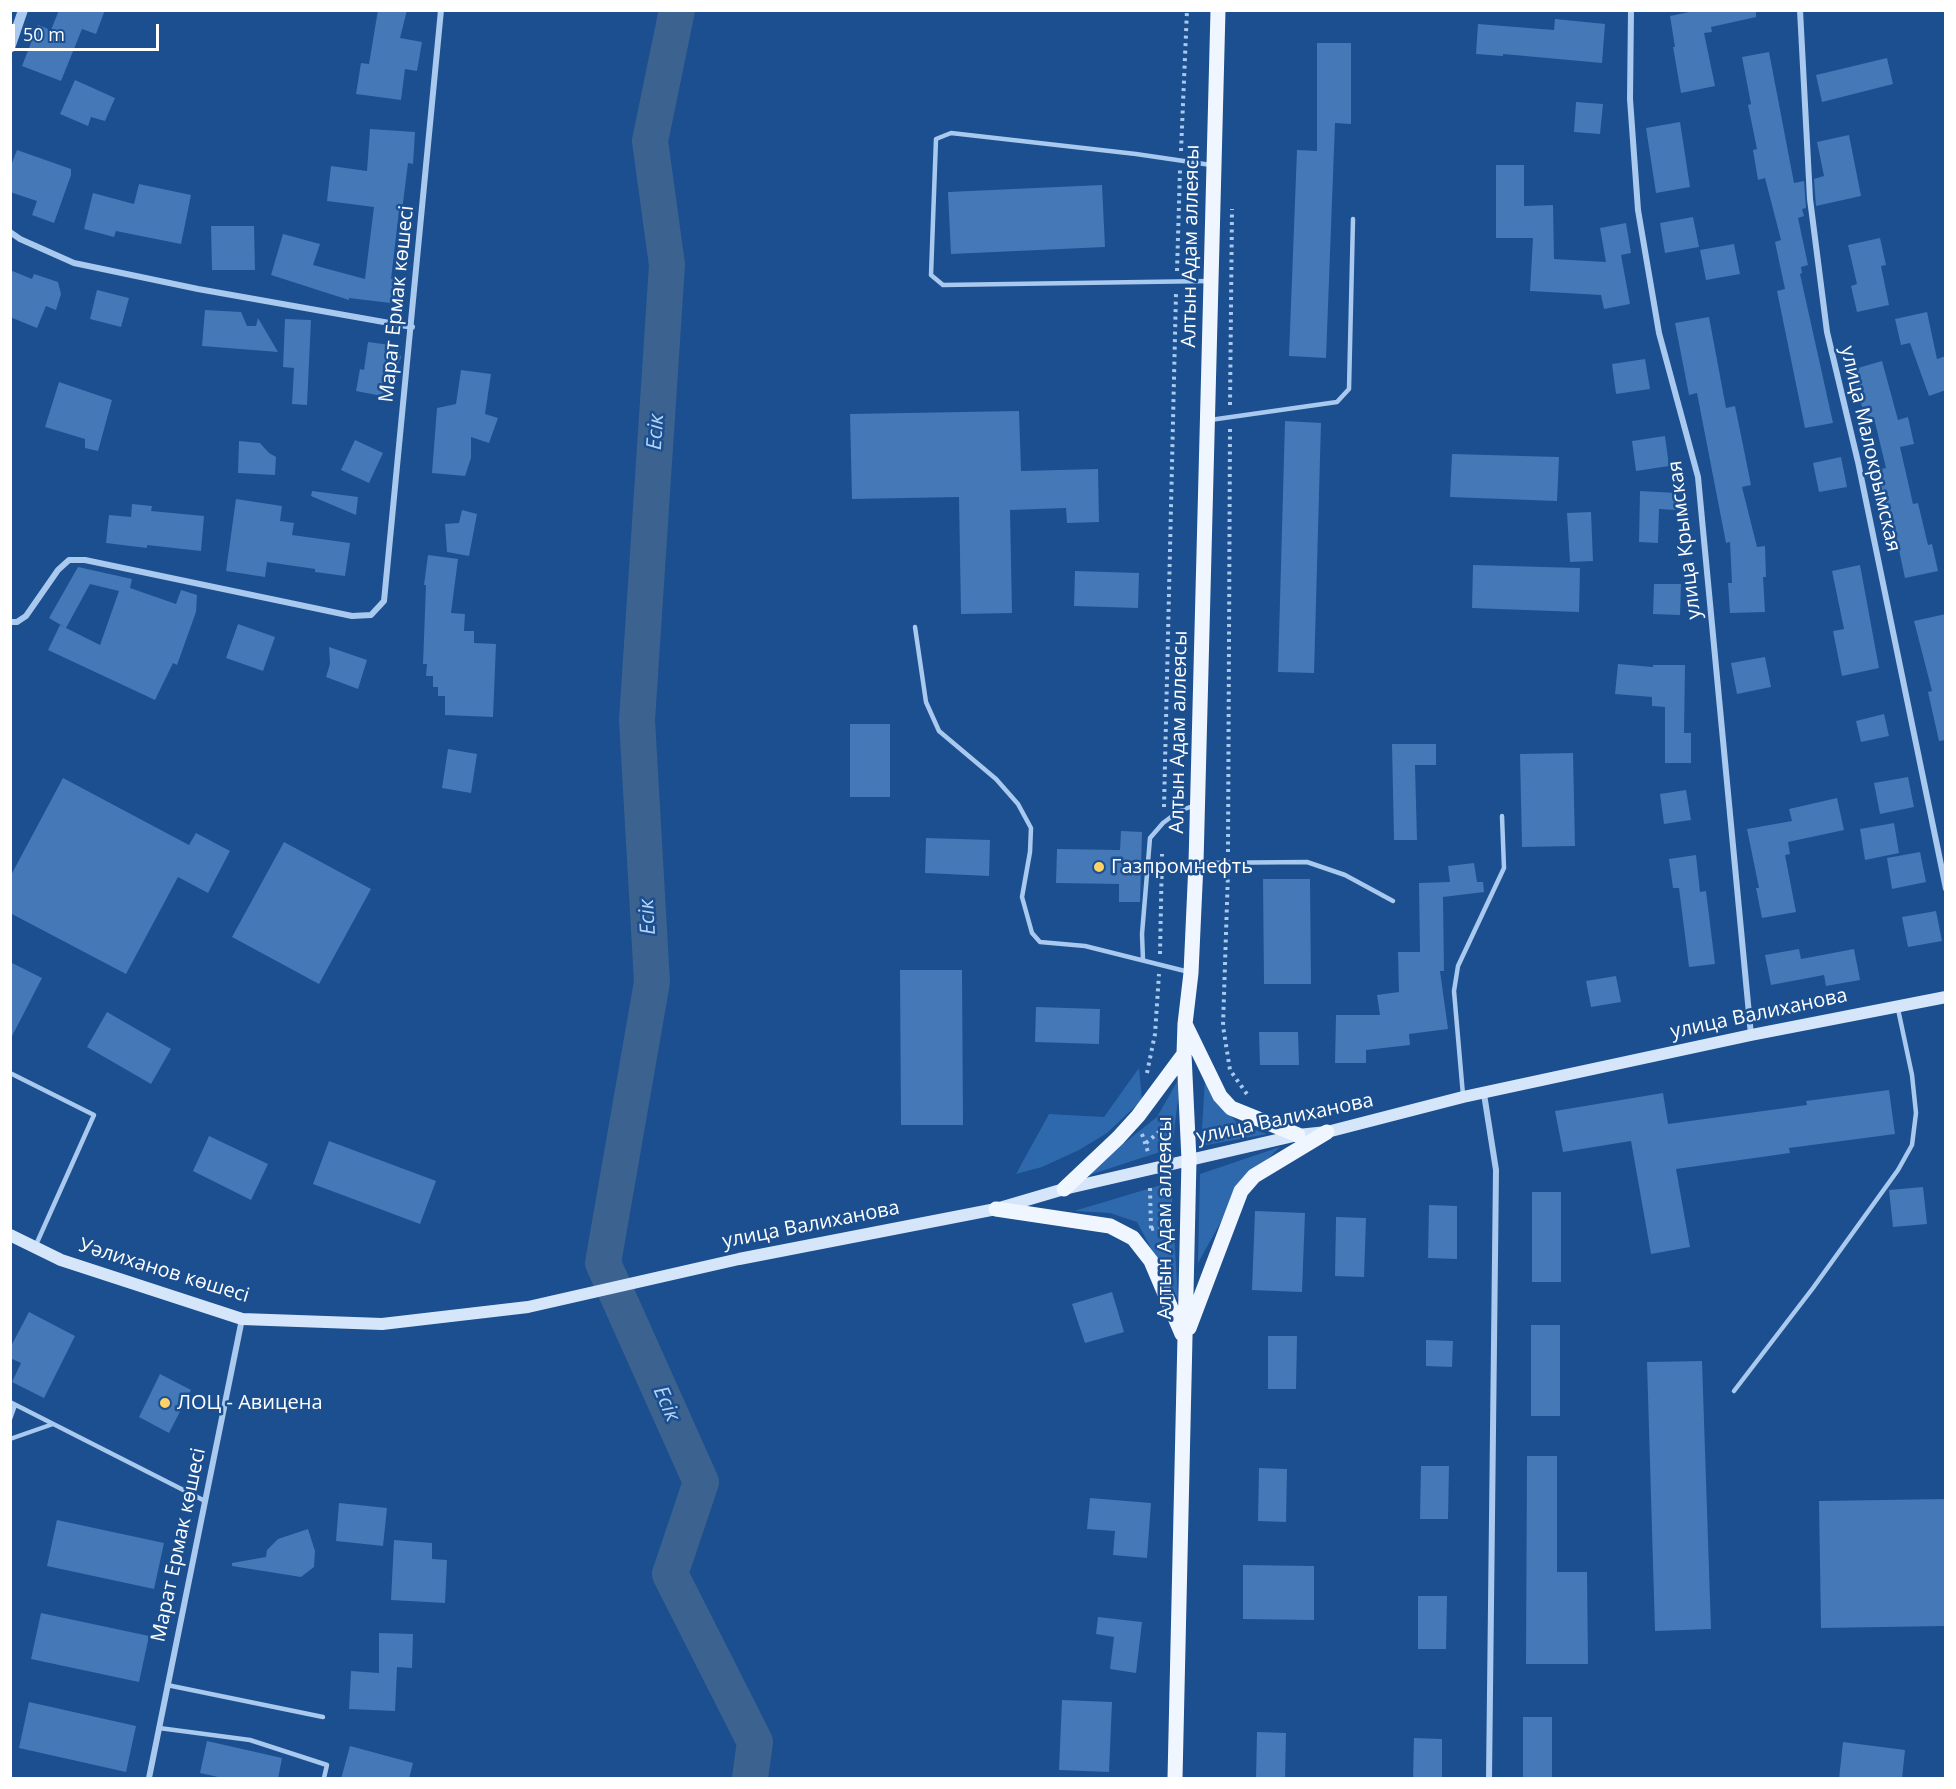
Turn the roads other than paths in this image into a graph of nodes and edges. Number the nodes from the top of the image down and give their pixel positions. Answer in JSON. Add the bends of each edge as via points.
{"nodes":[{"id":1,"x":23,"y":10,"type":"edge"},
{"id":2,"x":441,"y":10,"type":"edge"},
{"id":3,"x":1218,"y":10,"type":"edge"},
{"id":4,"x":1631,"y":10,"type":"edge"},
{"id":5,"x":1800,"y":10,"type":"edge"},
{"id":6,"x":10,"y":48,"type":"edge"},
{"id":7,"x":1214,"y":165,"type":"junction"},
{"id":8,"x":1353,"y":219,"type":"dead end"},
{"id":9,"x":10,"y":232,"type":"edge"},
{"id":10,"x":1211,"y":281,"type":"junction"},
{"id":11,"x":412,"y":327,"type":"junction"},
{"id":12,"x":1208,"y":421,"type":"junction"},
{"id":13,"x":10,"y":622,"type":"edge"},
{"id":14,"x":915,"y":627,"type":"dead end"},
{"id":15,"x":1198,"y":804,"type":"junction"},
{"id":16,"x":1502,"y":816,"type":"dead end"},
{"id":17,"x":1197,"y":863,"type":"junction"},
{"id":18,"x":1946,"y":889,"type":"edge"},
{"id":19,"x":1394,"y":901,"type":"dead end"},
{"id":20,"x":1143,"y":960,"type":"junction"},
{"id":21,"x":1191,"y":973,"type":"junction"},
{"id":22,"x":1946,"y":997,"type":"edge"},
{"id":23,"x":1898,"y":1006,"type":"junction"},
{"id":24,"x":1185,"y":1024,"type":"junction"},
{"id":25,"x":1751,"y":1035,"type":"junction"},
{"id":26,"x":1184,"y":1054,"type":"junction"},
{"id":27,"x":10,"y":1073,"type":"edge"},
{"id":28,"x":1484,"y":1094,"type":"junction"},
{"id":29,"x":1463,"y":1097,"type":"junction"},
{"id":30,"x":1327,"y":1132,"type":"junction"},
{"id":31,"x":1298,"y":1135,"type":"junction"},
{"id":32,"x":1189,"y":1160,"type":"junction"},
{"id":33,"x":1064,"y":1189,"type":"junction"},
{"id":34,"x":996,"y":1209,"type":"junction"},
{"id":35,"x":10,"y":1235,"type":"edge"},
{"id":36,"x":35,"y":1247,"type":"junction"},
{"id":37,"x":528,"y":1307,"type":"joint"},
{"id":38,"x":242,"y":1318,"type":"junction"},
{"id":39,"x":1185,"y":1339,"type":"junction"},
{"id":40,"x":1734,"y":1391,"type":"dead end"},
{"id":41,"x":12,"y":1405,"type":"edge"},
{"id":42,"x":10,"y":1419,"type":"edge"},
{"id":43,"x":54,"y":1424,"type":"junction"},
{"id":44,"x":10,"y":1439,"type":"edge"},
{"id":45,"x":205,"y":1501,"type":"junction"},
{"id":46,"x":167,"y":1685,"type":"junction"},
{"id":47,"x":323,"y":1717,"type":"dead end"},
{"id":48,"x":159,"y":1728,"type":"junction"},
{"id":49,"x":148,"y":1779,"type":"edge"},
{"id":50,"x":324,"y":1779,"type":"edge"},
{"id":51,"x":1175,"y":1779,"type":"edge"},
{"id":52,"x":1489,"y":1779,"type":"edge"}],
"edges":[{"from":1,"to":6,"type":"street"},
{"from":2,"to":11,"type":"street","name":"Марат Ермак көшесі"},
{"from":3,"to":7,"type":"main road","name":"Алтын Адам аллеясы"},
{"from":4,"to":25,"type":"street","name":"улица Крымская","via":[[1630,99],[1638,210],[1659,333],[1698,477]]},
{"from":5,"to":18,"type":"street","name":"улица Малокрымская","via":[[1810,199],[1827,332],[1858,462]]},
{"from":7,"to":10,"type":"main road","name":"Алтын Адам аллеясы"},
{"from":7,"to":10,"type":"lane","via":[[951,133],[936,139],[931,275],[943,285]]},
{"from":8,"to":12,"type":"lane","via":[[1349,389],[1337,402]]},
{"from":9,"to":11,"type":"street","via":[[74,263]]},
{"from":10,"to":12,"type":"main road","name":"Алтын Адам аллеясы"},
{"from":11,"to":13,"type":"street","name":"Марат Ермак көшесі","via":[[384,601],[371,615],[352,616],[85,560],[69,560],[26,616]]},
{"from":12,"to":15,"type":"main road","name":"Алтын Адам аллеясы"},
{"from":14,"to":20,"type":"lane","via":[[926,702],[939,731],[996,778],[1018,804],[1031,828],[1022,897],[1032,933],[1041,942],[1085,946]]},
{"from":15,"to":17,"type":"main road","name":"Алтын Адам аллеясы"},
{"from":15,"to":20,"type":"lane","via":[[1163,822],[1150,838]]},
{"from":16,"to":29,"type":"lane","via":[[1504,868],[1458,966],[1454,991]]},
{"from":17,"to":19,"type":"lane","via":[[1307,862],[1345,875]]},
{"from":17,"to":21,"type":"main road","name":"Алтын Адам аллеясы"},
{"from":20,"to":21,"type":"lane"},
{"from":21,"to":24,"type":"main road","name":"Алтын Адам аллеясы"},
{"from":22,"to":23,"type":"main road","name":"улица Валиханова"},
{"from":23,"to":25,"type":"main road","name":"улица Валиханова"},
{"from":23,"to":40,"type":"lane","via":[[1916,1113],[1912,1145],[1850,1237]]},
{"from":24,"to":26,"type":"main road","name":"Алтын Адам аллеясы"},
{"from":24,"to":31,"type":"main road","via":[[1220,1096],[1232,1108]]},
{"from":25,"to":28,"type":"main road","name":"улица Валиханова"},
{"from":26,"to":32,"type":"main road","name":"Алтын Адам аллеясы"},
{"from":26,"to":33,"type":"main road","via":[[1138,1116]]},
{"from":27,"to":36,"type":"lane","via":[[94,1115]]},
{"from":28,"to":29,"type":"main road","name":"улица Валиханова"},
{"from":28,"to":52,"type":"street","via":[[1496,1170]]},
{"from":29,"to":30,"type":"main road","name":"улица Валиханова"},
{"from":30,"to":31,"type":"main road","name":"улица Валиханова"},
{"from":30,"to":39,"type":"main road","via":[[1254,1176],[1241,1191]]},
{"from":31,"to":32,"type":"main road","name":"улица Валиханова"},
{"from":32,"to":33,"type":"main road","name":"улица Валиханова"},
{"from":32,"to":39,"type":"main road","name":"Алтын Адам аллеясы"},
{"from":33,"to":34,"type":"main road","name":"улица Валиханова"},
{"from":34,"to":37,"type":"main road","name":"улица Валиханова","via":[[739,1259]]},
{"from":34,"to":39,"type":"main road","via":[[1110,1226],[1133,1238],[1151,1261]]},
{"from":35,"to":36,"type":"main road","name":"Уәлиханов көшесі"},
{"from":36,"to":38,"type":"main road","name":"Уәлиханов көшесі","via":[[62,1260]]},
{"from":37,"to":38,"type":"main road","name":"Уәлиханов көшесі","via":[[382,1323]]},
{"from":38,"to":45,"type":"street","name":"Марат Ермак көшесі"},
{"from":39,"to":51,"type":"main road","name":"Алтын Адам аллеясы"},
{"from":41,"to":42,"type":"lane"},
{"from":41,"to":43,"type":"lane"},
{"from":43,"to":44,"type":"lane"},
{"from":43,"to":45,"type":"lane"},
{"from":45,"to":46,"type":"street","name":"Марат Ермак көшесі"},
{"from":46,"to":47,"type":"lane"},
{"from":46,"to":48,"type":"street","name":"Марат Ермак көшесі"},
{"from":48,"to":49,"type":"street","name":"Марат Ермак көшесі"},
{"from":48,"to":50,"type":"lane","via":[[250,1740],[327,1765]]}]}
